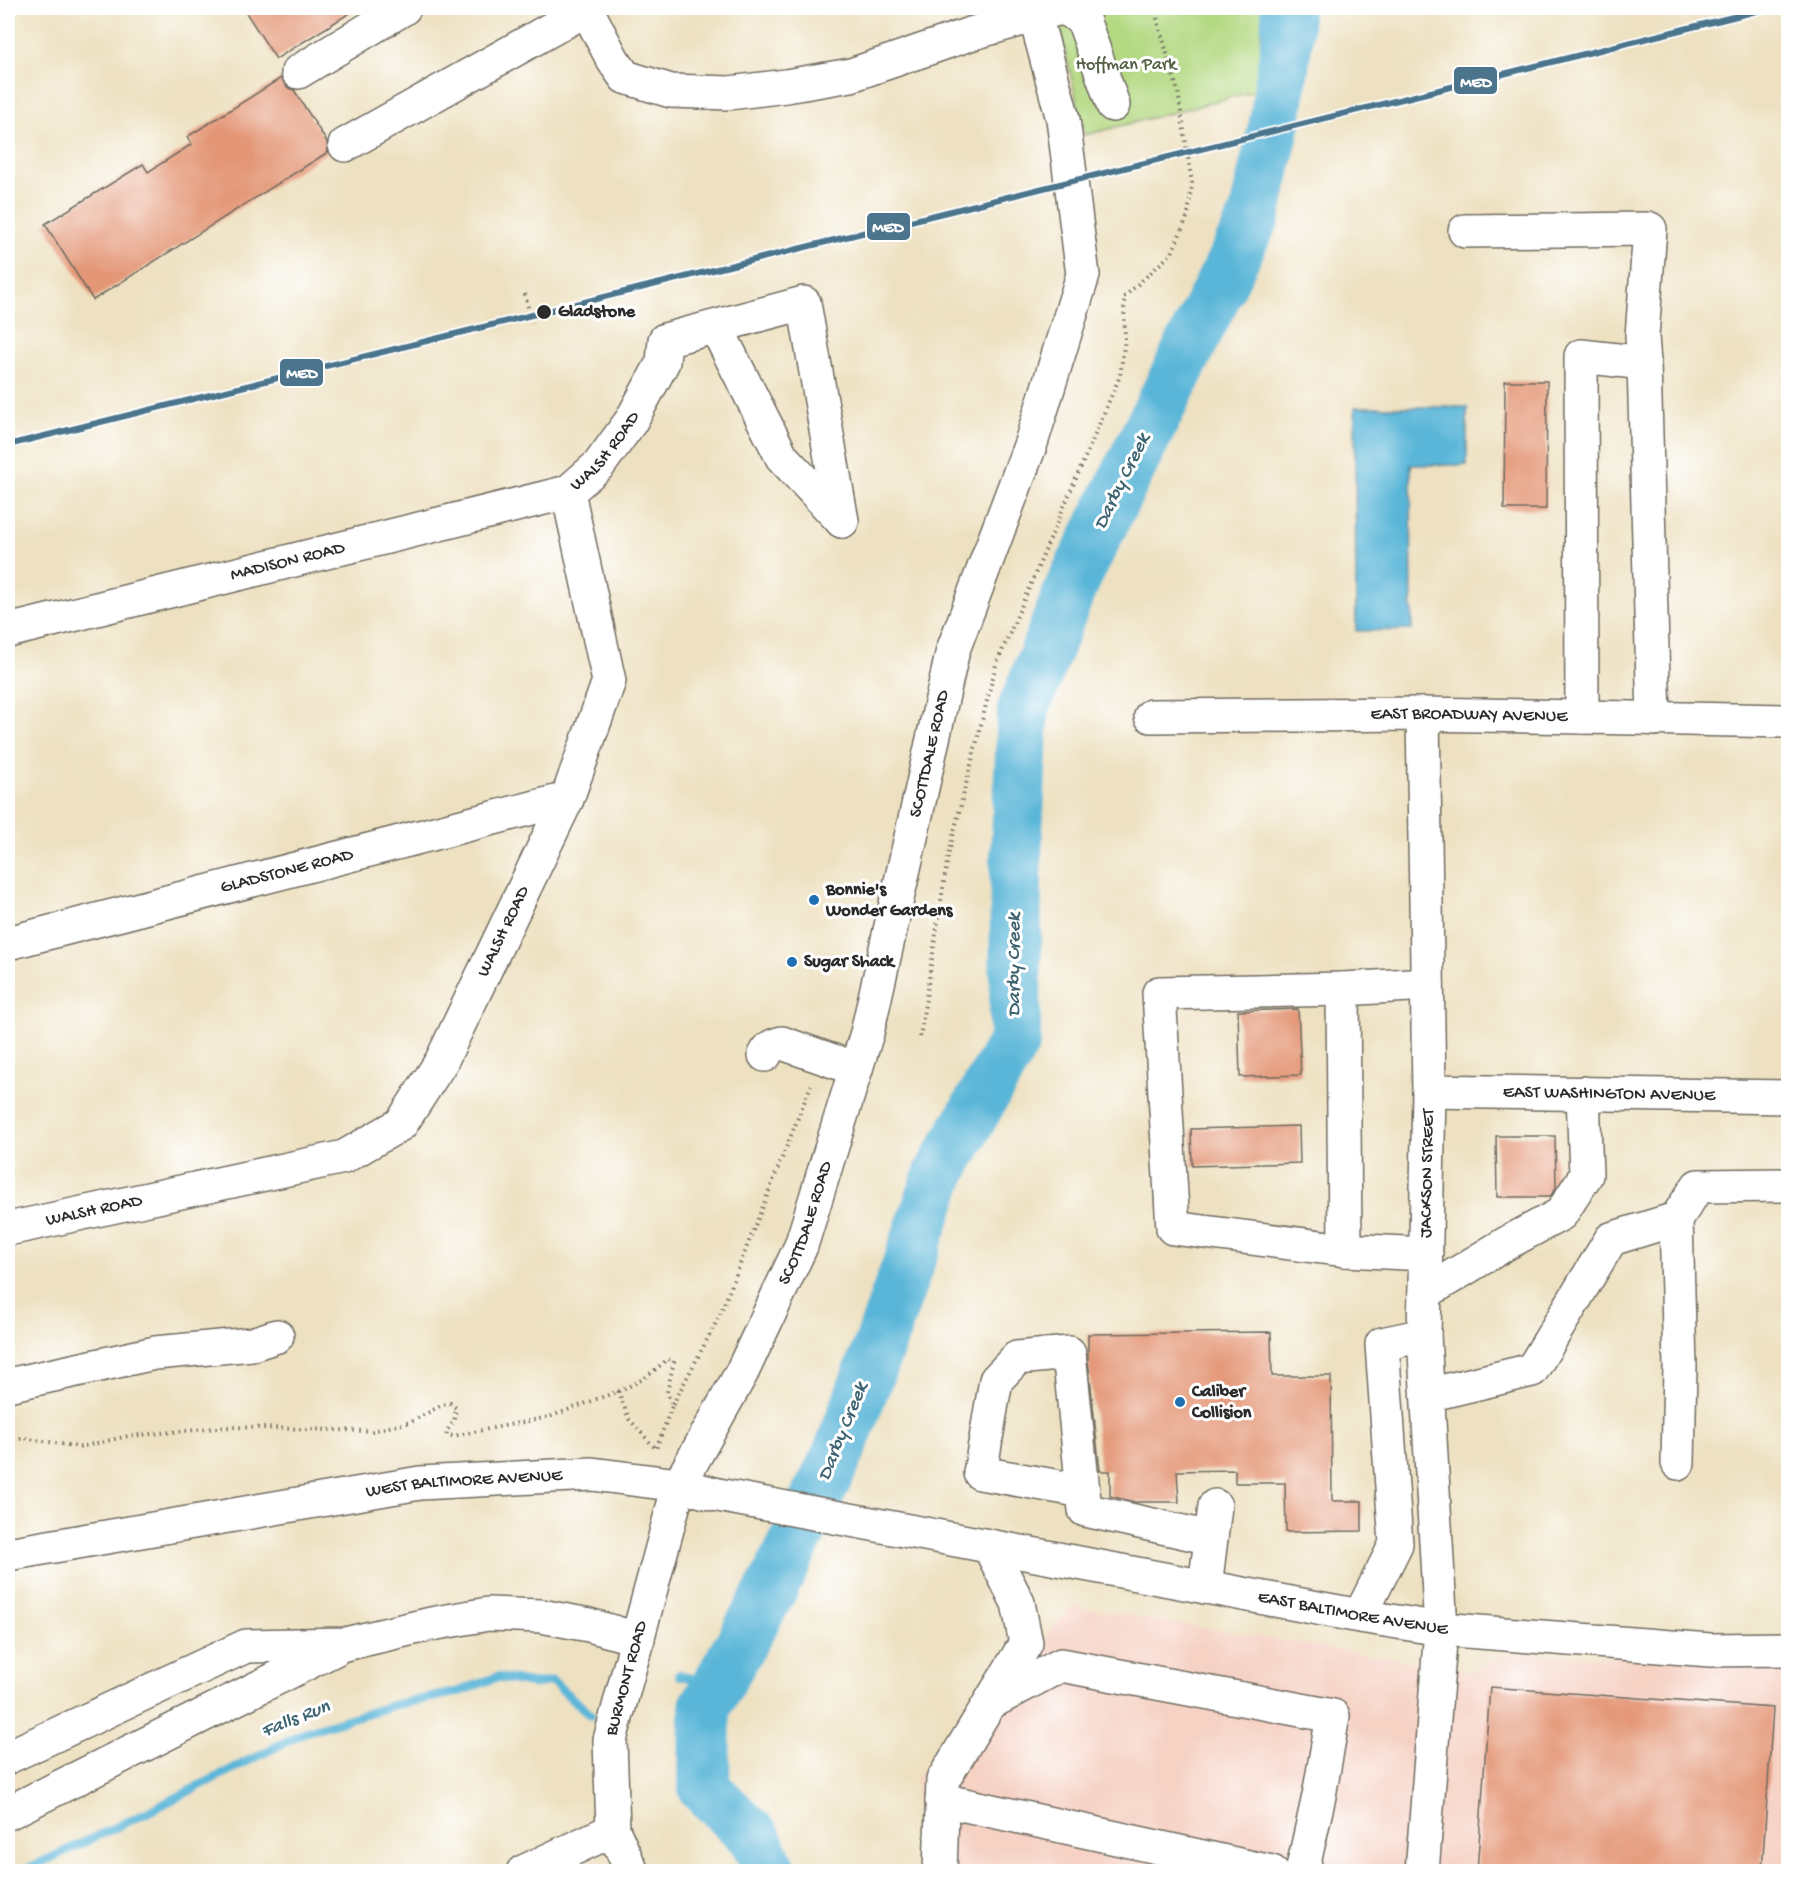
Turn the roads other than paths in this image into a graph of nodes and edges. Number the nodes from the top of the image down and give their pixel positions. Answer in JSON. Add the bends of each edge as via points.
{"nodes":[{"id":1,"x":404,"y":8,"type":"edge"},
{"id":2,"x":587,"y":8,"type":"edge"},
{"id":3,"x":1034,"y":11,"type":"edge"},
{"id":4,"x":298,"y":72,"type":"dead end"},
{"id":5,"x":1113,"y":105,"type":"dead end"},
{"id":6,"x":345,"y":145,"type":"dead end"},
{"id":7,"x":1465,"y":231,"type":"dead end"},
{"id":8,"x":716,"y":327,"type":"junction"},
{"id":9,"x":1644,"y":363,"type":"junction"},
{"id":10,"x":568,"y":492,"type":"junction"},
{"id":11,"x":8,"y":631,"type":"edge"},
{"id":12,"x":1423,"y":714,"type":"junction"},
{"id":13,"x":1151,"y":716,"type":"dead end"},
{"id":14,"x":1582,"y":717,"type":"junction"},
{"id":15,"x":1654,"y":719,"type":"junction"},
{"id":16,"x":1788,"y":721,"type":"edge"},
{"id":17,"x":567,"y":799,"type":"junction"},
{"id":18,"x":8,"y":944,"type":"edge"},
{"id":19,"x":1427,"y":984,"type":"junction"},
{"id":20,"x":1343,"y":989,"type":"junction"},
{"id":21,"x":765,"y":1055,"type":"dead end"},
{"id":22,"x":856,"y":1069,"type":"junction"},
{"id":23,"x":1429,"y":1091,"type":"junction"},
{"id":24,"x":1583,"y":1093,"type":"junction"},
{"id":25,"x":1788,"y":1097,"type":"edge"},
{"id":26,"x":1788,"y":1185,"type":"edge"},
{"id":27,"x":1676,"y":1219,"type":"junction"},
{"id":28,"x":8,"y":1229,"type":"edge"},
{"id":29,"x":1345,"y":1250,"type":"junction"},
{"id":30,"x":1426,"y":1254,"type":"junction"},
{"id":31,"x":1425,"y":1293,"type":"junction"},
{"id":32,"x":1424,"y":1335,"type":"junction"},
{"id":33,"x":277,"y":1336,"type":"dead end"},
{"id":34,"x":8,"y":1385,"type":"edge"},
{"id":35,"x":1428,"y":1395,"type":"junction"},
{"id":36,"x":1678,"y":1462,"type":"dead end"},
{"id":37,"x":679,"y":1485,"type":"junction"},
{"id":38,"x":1083,"y":1491,"type":"junction"},
{"id":39,"x":922,"y":1533,"type":"joint"},
{"id":40,"x":989,"y":1546,"type":"junction"},
{"id":41,"x":8,"y":1554,"type":"edge"},
{"id":42,"x":1205,"y":1587,"type":"junction"},
{"id":43,"x":1360,"y":1616,"type":"junction"},
{"id":44,"x":1441,"y":1629,"type":"junction"},
{"id":45,"x":638,"y":1639,"type":"junction"},
{"id":46,"x":345,"y":1644,"type":"junction"},
{"id":47,"x":1788,"y":1649,"type":"edge"},
{"id":48,"x":990,"y":1703,"type":"junction"},
{"id":49,"x":8,"y":1756,"type":"edge"},
{"id":50,"x":942,"y":1800,"type":"junction"},
{"id":51,"x":8,"y":1813,"type":"edge"},
{"id":52,"x":613,"y":1830,"type":"junction"},
{"id":53,"x":523,"y":1872,"type":"edge"},
{"id":54,"x":632,"y":1872,"type":"edge"},
{"id":55,"x":940,"y":1872,"type":"edge"},
{"id":56,"x":1272,"y":1872,"type":"edge"},
{"id":57,"x":1302,"y":1872,"type":"edge"},
{"id":58,"x":1422,"y":1872,"type":"edge"}],
"edges":[{"from":1,"to":4,"type":"street"},
{"from":2,"to":3,"type":"street","via":[[625,77],[671,91],[729,93],[850,75]]},
{"from":2,"to":6,"type":"street"},
{"from":3,"to":5,"type":"street","via":[[1061,8],[1084,21]]},
{"from":3,"to":22,"type":"street","name":"SCOTTDALE ROAD","via":[[1063,119],[1083,275],[1031,443],[953,650]]},
{"from":7,"to":9,"type":"street","via":[[1650,229],[1642,336]]},
{"from":8,"to":8,"type":"street","via":[[804,303],[842,521],[782,457]]},
{"from":8,"to":10,"type":"street","name":"WALSH ROAD","via":[[664,340],[663,362],[631,421],[599,465]]},
{"from":9,"to":14,"type":"street","via":[[1581,356]]},
{"from":9,"to":15,"type":"street"},
{"from":10,"to":11,"type":"street","name":"MADISON ROAD"},
{"from":10,"to":17,"type":"street","name":"WALSH ROAD","via":[[609,681]]},
{"from":12,"to":13,"type":"street","name":"EAST BROADWAY AVENUE"},
{"from":12,"to":14,"type":"street","name":"EAST BROADWAY AVENUE"},
{"from":12,"to":19,"type":"street","name":"JACKSON STREET"},
{"from":14,"to":15,"type":"street","name":"EAST BROADWAY AVENUE"},
{"from":15,"to":16,"type":"street","name":"EAST BROADWAY AVENUE"},
{"from":17,"to":18,"type":"street","name":"GLADSTONE ROAD"},
{"from":17,"to":28,"type":"street","name":"WALSH ROAD","via":[[441,1062],[401,1124],[344,1157]]},
{"from":19,"to":20,"type":"street"},
{"from":19,"to":23,"type":"street","name":"JACKSON STREET"},
{"from":20,"to":29,"type":"street"},
{"from":20,"to":29,"type":"street","via":[[1159,993],[1173,1228]]},
{"from":21,"to":22,"type":"street","via":[[768,1049],[782,1043]]},
{"from":22,"to":37,"type":"street","name":"SCOTTDALE ROAD","via":[[801,1246],[742,1372]]},
{"from":23,"to":24,"type":"street","name":"EAST WASHINGTON AVENUE"},
{"from":23,"to":30,"type":"street","name":"JACKSON STREET"},
{"from":24,"to":25,"type":"street","name":"EAST WASHINGTON AVENUE"},
{"from":24,"to":31,"type":"street","via":[[1586,1175],[1561,1214]]},
{"from":26,"to":27,"type":"street","via":[[1698,1186]]},
{"from":27,"to":35,"type":"street","via":[[1611,1239],[1532,1370]]},
{"from":27,"to":36,"type":"street"},
{"from":29,"to":30,"type":"street"},
{"from":30,"to":31,"type":"street","name":"JACKSON STREET"},
{"from":31,"to":32,"type":"street","name":"JACKSON STREET"},
{"from":32,"to":35,"type":"street","name":"JACKSON STREET"},
{"from":32,"to":43,"type":"street","via":[[1382,1344],[1396,1544]]},
{"from":33,"to":34,"type":"street","via":[[252,1344],[155,1353]]},
{"from":35,"to":44,"type":"street","name":"JACKSON STREET"},
{"from":37,"to":39,"type":"street","name":"WEST BALTIMORE AVENUE"},
{"from":37,"to":41,"type":"street","name":"WEST BALTIMORE AVENUE","via":[[592,1474],[420,1483]]},
{"from":37,"to":45,"type":"street","name":"BURMONT ROAD"},
{"from":38,"to":38,"type":"street","via":[[1069,1353],[1017,1358],[996,1380],[980,1473]]},
{"from":38,"to":42,"type":"street","via":[[1085,1510],[1213,1522]]},
{"from":39,"to":40,"type":"street","name":"EAST BALTIMORE AVENUE"},
{"from":40,"to":42,"type":"street","name":"EAST BALTIMORE AVENUE"},
{"from":40,"to":48,"type":"street","via":[[1018,1603],[1026,1643]]},
{"from":42,"to":43,"type":"street","name":"EAST BALTIMORE AVENUE"},
{"from":43,"to":44,"type":"street","name":"EAST BALTIMORE AVENUE"},
{"from":44,"to":47,"type":"street","name":"EAST BALTIMORE AVENUE","via":[[1710,1650]]},
{"from":44,"to":58,"type":"street","name":"JACKSON STREET"},
{"from":45,"to":46,"type":"street","via":[[589,1624],[541,1616],[488,1614]]},
{"from":45,"to":52,"type":"street","name":"BURMONT ROAD","via":[[610,1740]]},
{"from":46,"to":49,"type":"street","via":[[246,1646]]},
{"from":46,"to":51,"type":"street"},
{"from":48,"to":50,"type":"street","via":[[943,1780]]},
{"from":48,"to":57,"type":"street","via":[[1061,1665],[1333,1716]]},
{"from":50,"to":55,"type":"street"},
{"from":50,"to":56,"type":"street"},
{"from":52,"to":53,"type":"street"},
{"from":52,"to":54,"type":"street","name":"BURMONT ROAD"}]}
